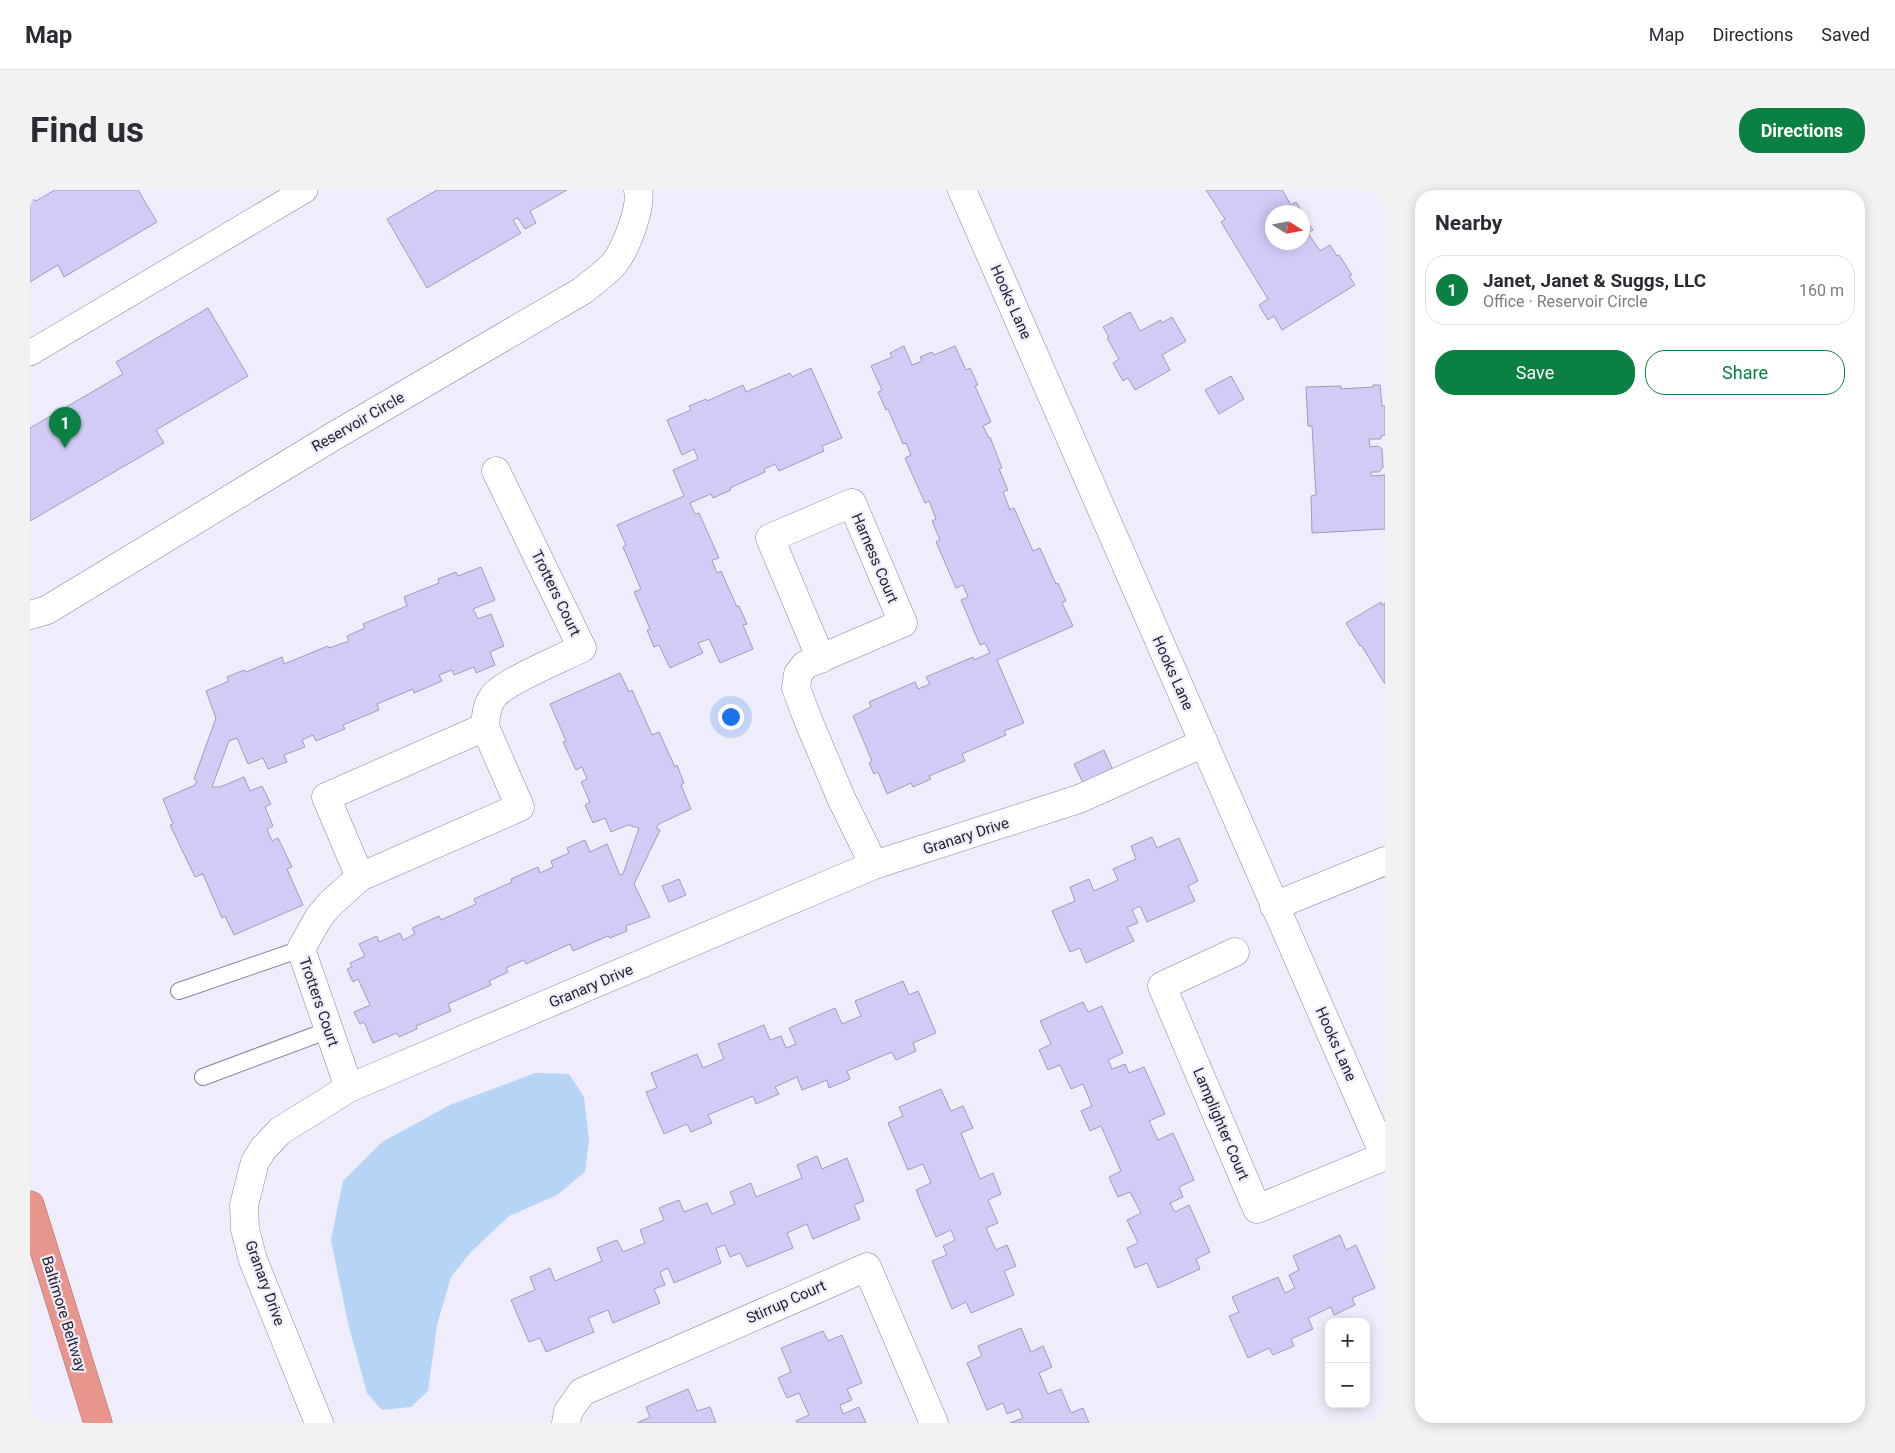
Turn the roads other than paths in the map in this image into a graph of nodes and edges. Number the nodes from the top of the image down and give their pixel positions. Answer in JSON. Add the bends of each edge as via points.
{"nodes":[{"id":1,"x":305,"y":190,"type":"edge"},
{"id":2,"x":638,"y":190,"type":"edge"},
{"id":3,"x":962,"y":190,"type":"edge"},
{"id":4,"x":30,"y":352,"type":"edge"},
{"id":5,"x":496,"y":471,"type":"dead end"},
{"id":6,"x":30,"y":615,"type":"edge"},
{"id":7,"x":821,"y":659,"type":"junction"},
{"id":8,"x":486,"y":728,"type":"junction"},
{"id":9,"x":1204,"y":743,"type":"junction"},
{"id":10,"x":1385,"y":861,"type":"edge"},
{"id":11,"x":874,"y":866,"type":"junction"},
{"id":12,"x":360,"y":877,"type":"junction"},
{"id":13,"x":1274,"y":906,"type":"junction"},
{"id":14,"x":301,"y":949,"type":"junction"},
{"id":15,"x":1235,"y":952,"type":"dead end"},
{"id":16,"x":179,"y":991,"type":"dead end"},
{"id":17,"x":329,"y":1030,"type":"junction"},
{"id":18,"x":203,"y":1077,"type":"dead end"},
{"id":19,"x":349,"y":1088,"type":"junction"},
{"id":20,"x":1385,"y":1156,"type":"edge"},
{"id":21,"x":30,"y":1205,"type":"edge"},
{"id":22,"x":98,"y":1423,"type":"edge"},
{"id":23,"x":319,"y":1423,"type":"edge"},
{"id":24,"x":566,"y":1423,"type":"edge"},
{"id":25,"x":934,"y":1423,"type":"edge"}],
"edges":[{"from":1,"to":4,"type":"street"},
{"from":2,"to":6,"type":"street","name":"Reservoir Circle","via":[[636,214],[626,242],[612,266],[582,291],[47,610]]},
{"from":3,"to":9,"type":"street","name":"Hooks Lane"},
{"from":5,"to":8,"type":"street","name":"Trotters Court","via":[[582,648],[507,685],[494,696],[486,709]]},
{"from":7,"to":7,"type":"street","name":"Harness Court","via":[[903,623],[852,503],[770,538]]},
{"from":7,"to":11,"type":"street","name":"Harness Court","via":[[805,665],[798,674],[796,688],[838,791]]},
{"from":8,"to":12,"type":"street","name":"Trotters Court","via":[[520,807]]},
{"from":8,"to":12,"type":"street","via":[[326,797]]},
{"from":9,"to":11,"type":"street","name":"Granary Drive","via":[[1079,799]]},
{"from":9,"to":13,"type":"street","name":"Hooks Lane"},
{"from":10,"to":13,"type":"street"},
{"from":11,"to":19,"type":"street","name":"Granary Drive"},
{"from":12,"to":14,"type":"street","name":"Trotters Court","via":[[319,917]]},
{"from":13,"to":20,"type":"street","name":"Hooks Lane"},
{"from":14,"to":16,"type":"lane"},
{"from":14,"to":17,"type":"street","name":"Trotters Court"},
{"from":15,"to":20,"type":"street","name":"Lamplighter Court","via":[[1162,986],[1257,1209]]},
{"from":17,"to":18,"type":"lane"},
{"from":17,"to":19,"type":"street","name":"Trotters Court"},
{"from":19,"to":23,"type":"street","name":"Granary Drive","via":[[280,1131],[263,1149],[255,1162],[244,1205],[245,1229],[253,1260]]},
{"from":21,"to":22,"type":"highway","name":"Baltimore Beltway"},
{"from":24,"to":25,"type":"street","name":"Stirrup Court","via":[[568,1412],[582,1392],[866,1266]]}]}
